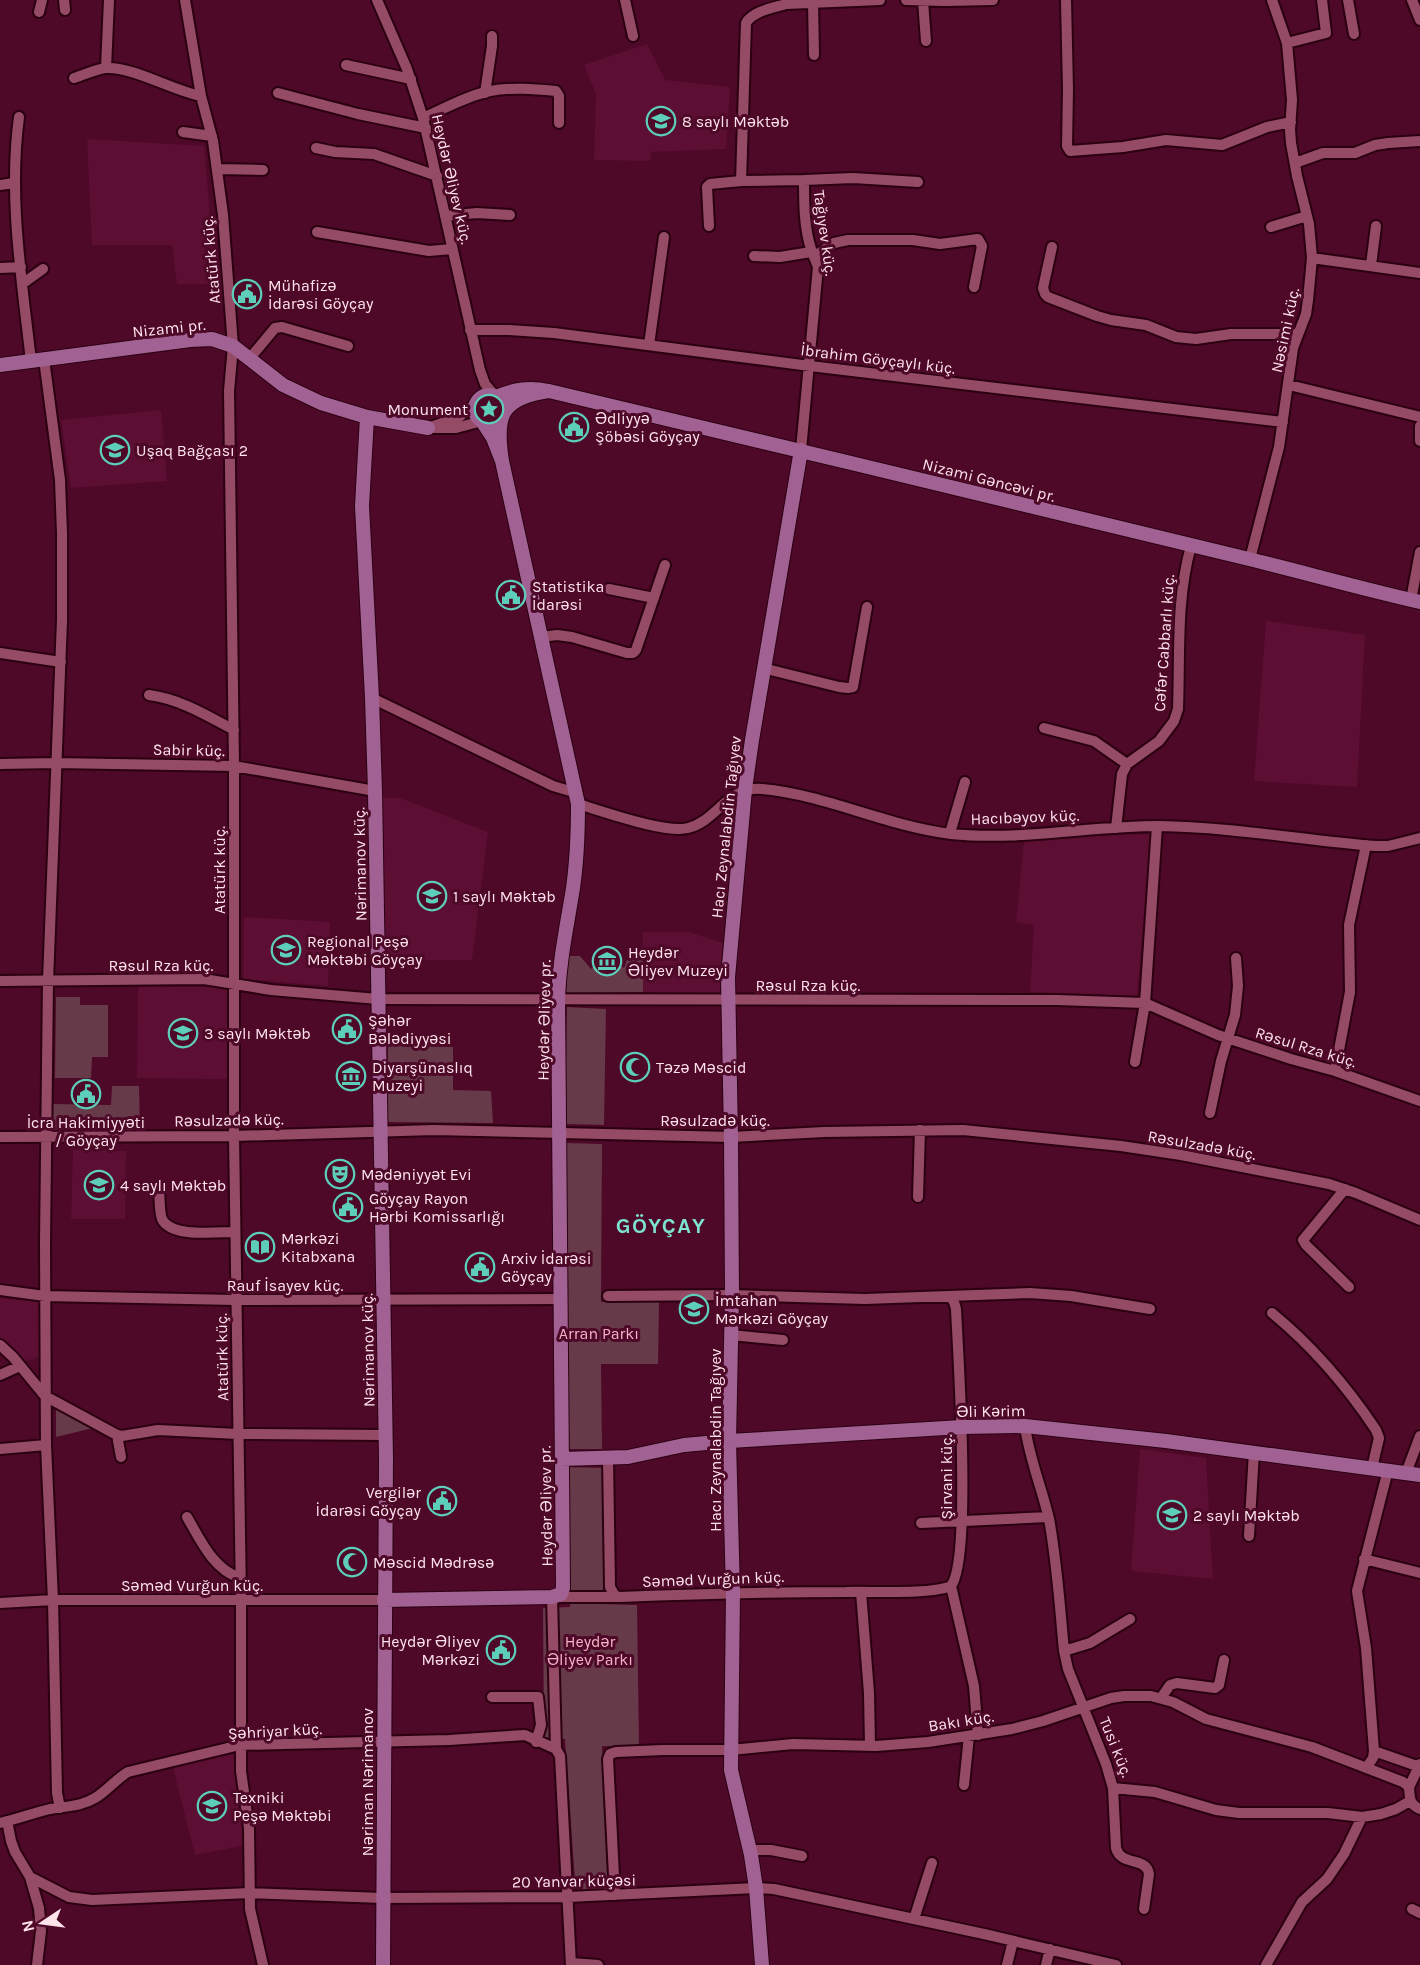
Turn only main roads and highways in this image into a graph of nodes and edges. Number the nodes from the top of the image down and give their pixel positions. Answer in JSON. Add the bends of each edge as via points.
{"nodes":[{"id":1,"x":0,"y":365,"type":"edge"},
{"id":2,"x":549,"y":391,"type":"junction"},
{"id":3,"x":496,"y":397,"type":"junction"},
{"id":4,"x":501,"y":416,"type":"junction"},
{"id":5,"x":368,"y":417,"type":"junction"},
{"id":6,"x":482,"y":421,"type":"junction"},
{"id":7,"x":428,"y":428,"type":"road end"},
{"id":8,"x":801,"y":450,"type":"junction"},
{"id":9,"x":502,"y":461,"type":"junction"},
{"id":10,"x":1416,"y":601,"type":"edge"},
{"id":11,"x":729,"y":1441,"type":"junction"},
{"id":12,"x":562,"y":1459,"type":"junction"},
{"id":13,"x":1420,"y":1475,"type":"edge"},
{"id":14,"x":384,"y":1600,"type":"junction"},
{"id":15,"x":383,"y":1965,"type":"edge"},
{"id":16,"x":762,"y":1965,"type":"edge"}],
"edges":[{"from":1,"to":5,"type":"main road","name":"Nizami pr.","via":[[212,339],[233,346],[300,394]]},
{"from":2,"to":3,"type":"main road","name":"Nizami Gəncəvi pr.","via":[[520,388]]},
{"from":2,"to":4,"type":"main road","via":[[521,398]]},
{"from":2,"to":8,"type":"main road","name":"Nizami Gəncəvi pr."},
{"from":3,"to":4,"type":"main road","via":[[502,408]]},
{"from":3,"to":6,"type":"main road","via":[[486,396],[478,401],[475,411]]},
{"from":4,"to":6,"type":"main road","via":[[491,423]]},
{"from":4,"to":9,"type":"main road"},
{"from":5,"to":7,"type":"main road","name":"Nizami pr."},
{"from":5,"to":14,"type":"main road","name":"Nərimanov küç.","via":[[362,506],[375,791],[384,1299]]},
{"from":6,"to":9,"type":"main road"},
{"from":8,"to":10,"type":"main road","name":"Nizami Gəncəvi pr."},
{"from":8,"to":11,"type":"main road","name":"Hacı Zeynalabdin Tağıyev","via":[[745,789],[728,962],[732,1295]]},
{"from":9,"to":12,"type":"main road","name":"Heydər Əliyev pr.","via":[[578,798],[578,839],[558,1000]]},
{"from":11,"to":12,"type":"main road","name":"Əli Kərim","via":[[684,1445],[628,1457]]},
{"from":11,"to":13,"type":"main road","name":"Əli Kərim","via":[[1025,1426]]},
{"from":11,"to":16,"type":"main road","name":"Hacı Zeynalabdin Tağıyev","via":[[733,1593],[731,1750],[734,1786],[756,1888]]},
{"from":12,"to":14,"type":"main road","name":"Heydər Əliyev pr.","via":[[557,1594]]},
{"from":14,"to":15,"type":"main road","name":"Nəriman Nərimanov"}]}
